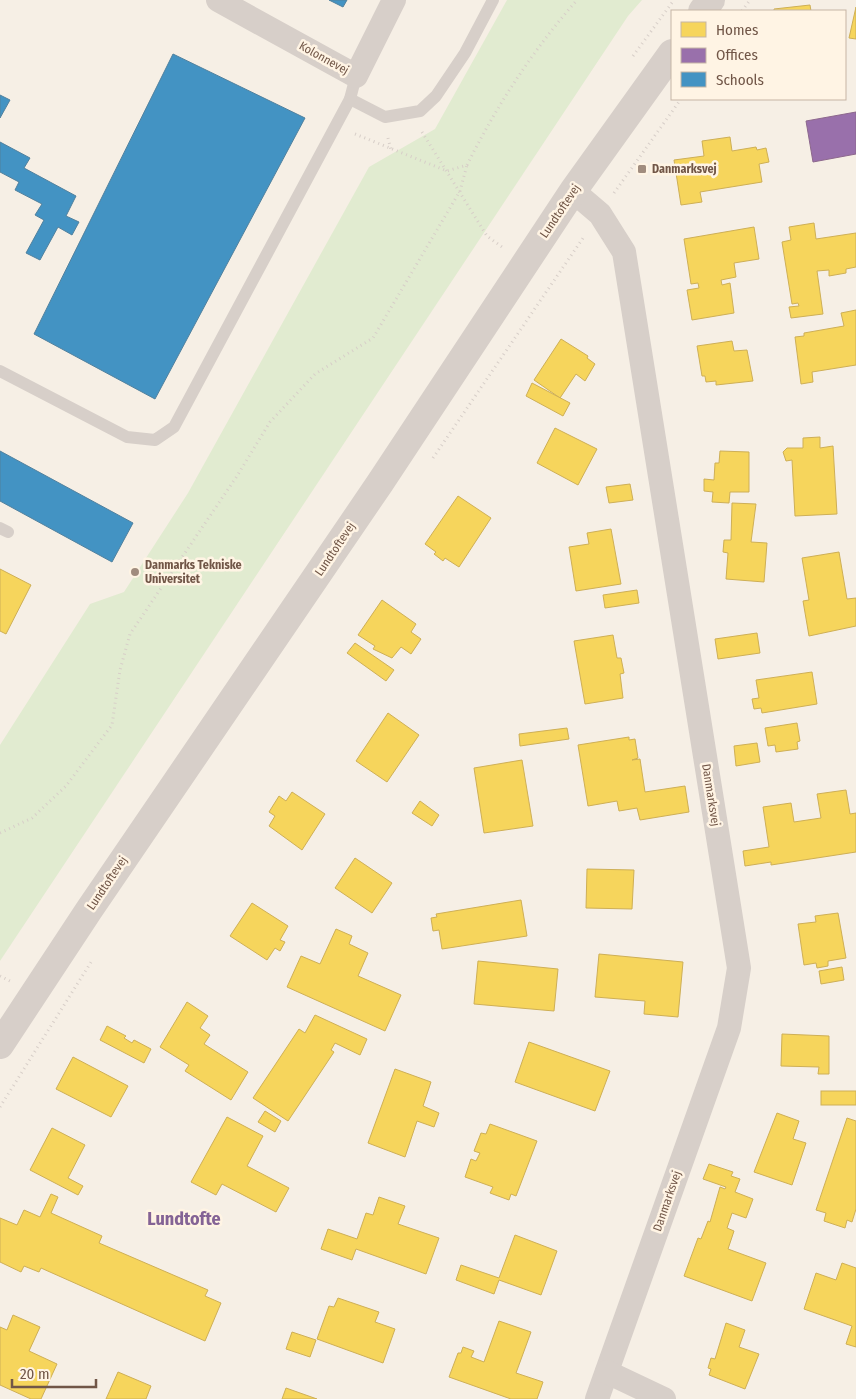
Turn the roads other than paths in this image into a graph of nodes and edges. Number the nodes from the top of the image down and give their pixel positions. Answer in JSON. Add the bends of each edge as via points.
{"nodes":[{"id":1,"x":218,"y":0,"type":"edge"},
{"id":2,"x":394,"y":0,"type":"edge"},
{"id":3,"x":493,"y":0,"type":"edge"},
{"id":4,"x":711,"y":0,"type":"edge"},
{"id":5,"x":703,"y":10,"type":"edge"},
{"id":6,"x":671,"y":54,"type":"edge"},
{"id":7,"x":356,"y":76,"type":"junction"},
{"id":8,"x":350,"y":99,"type":"junction"},
{"id":9,"x":573,"y":191,"type":"junction"},
{"id":10,"x":0,"y":371,"type":"edge"},
{"id":11,"x":0,"y":1045,"type":"edge"},
{"id":12,"x":607,"y":1372,"type":"junction"},
{"id":13,"x":597,"y":1399,"type":"edge"},
{"id":14,"x":664,"y":1399,"type":"edge"}],
"edges":[{"from":1,"to":7,"type":"street","name":"Kolonnevej"},
{"from":2,"to":7,"type":"street","name":"Kolonnevej"},
{"from":3,"to":8,"type":"lane","via":[[465,53],[436,96],[420,111],[385,117]]},
{"from":4,"to":5,"type":"street"},
{"from":6,"to":9,"type":"street","name":"Lundtoftevej"},
{"from":7,"to":8,"type":"lane"},
{"from":8,"to":10,"type":"lane","via":[[174,427],[155,440],[127,437]]},
{"from":9,"to":11,"type":"street","name":"Lundtoftevej"},
{"from":9,"to":12,"type":"street","name":"Danmarksvej","via":[[600,214],[624,252],[739,968],[728,1028]]},
{"from":12,"to":13,"type":"street","name":"Danmarksvej"},
{"from":12,"to":14,"type":"street"}]}
